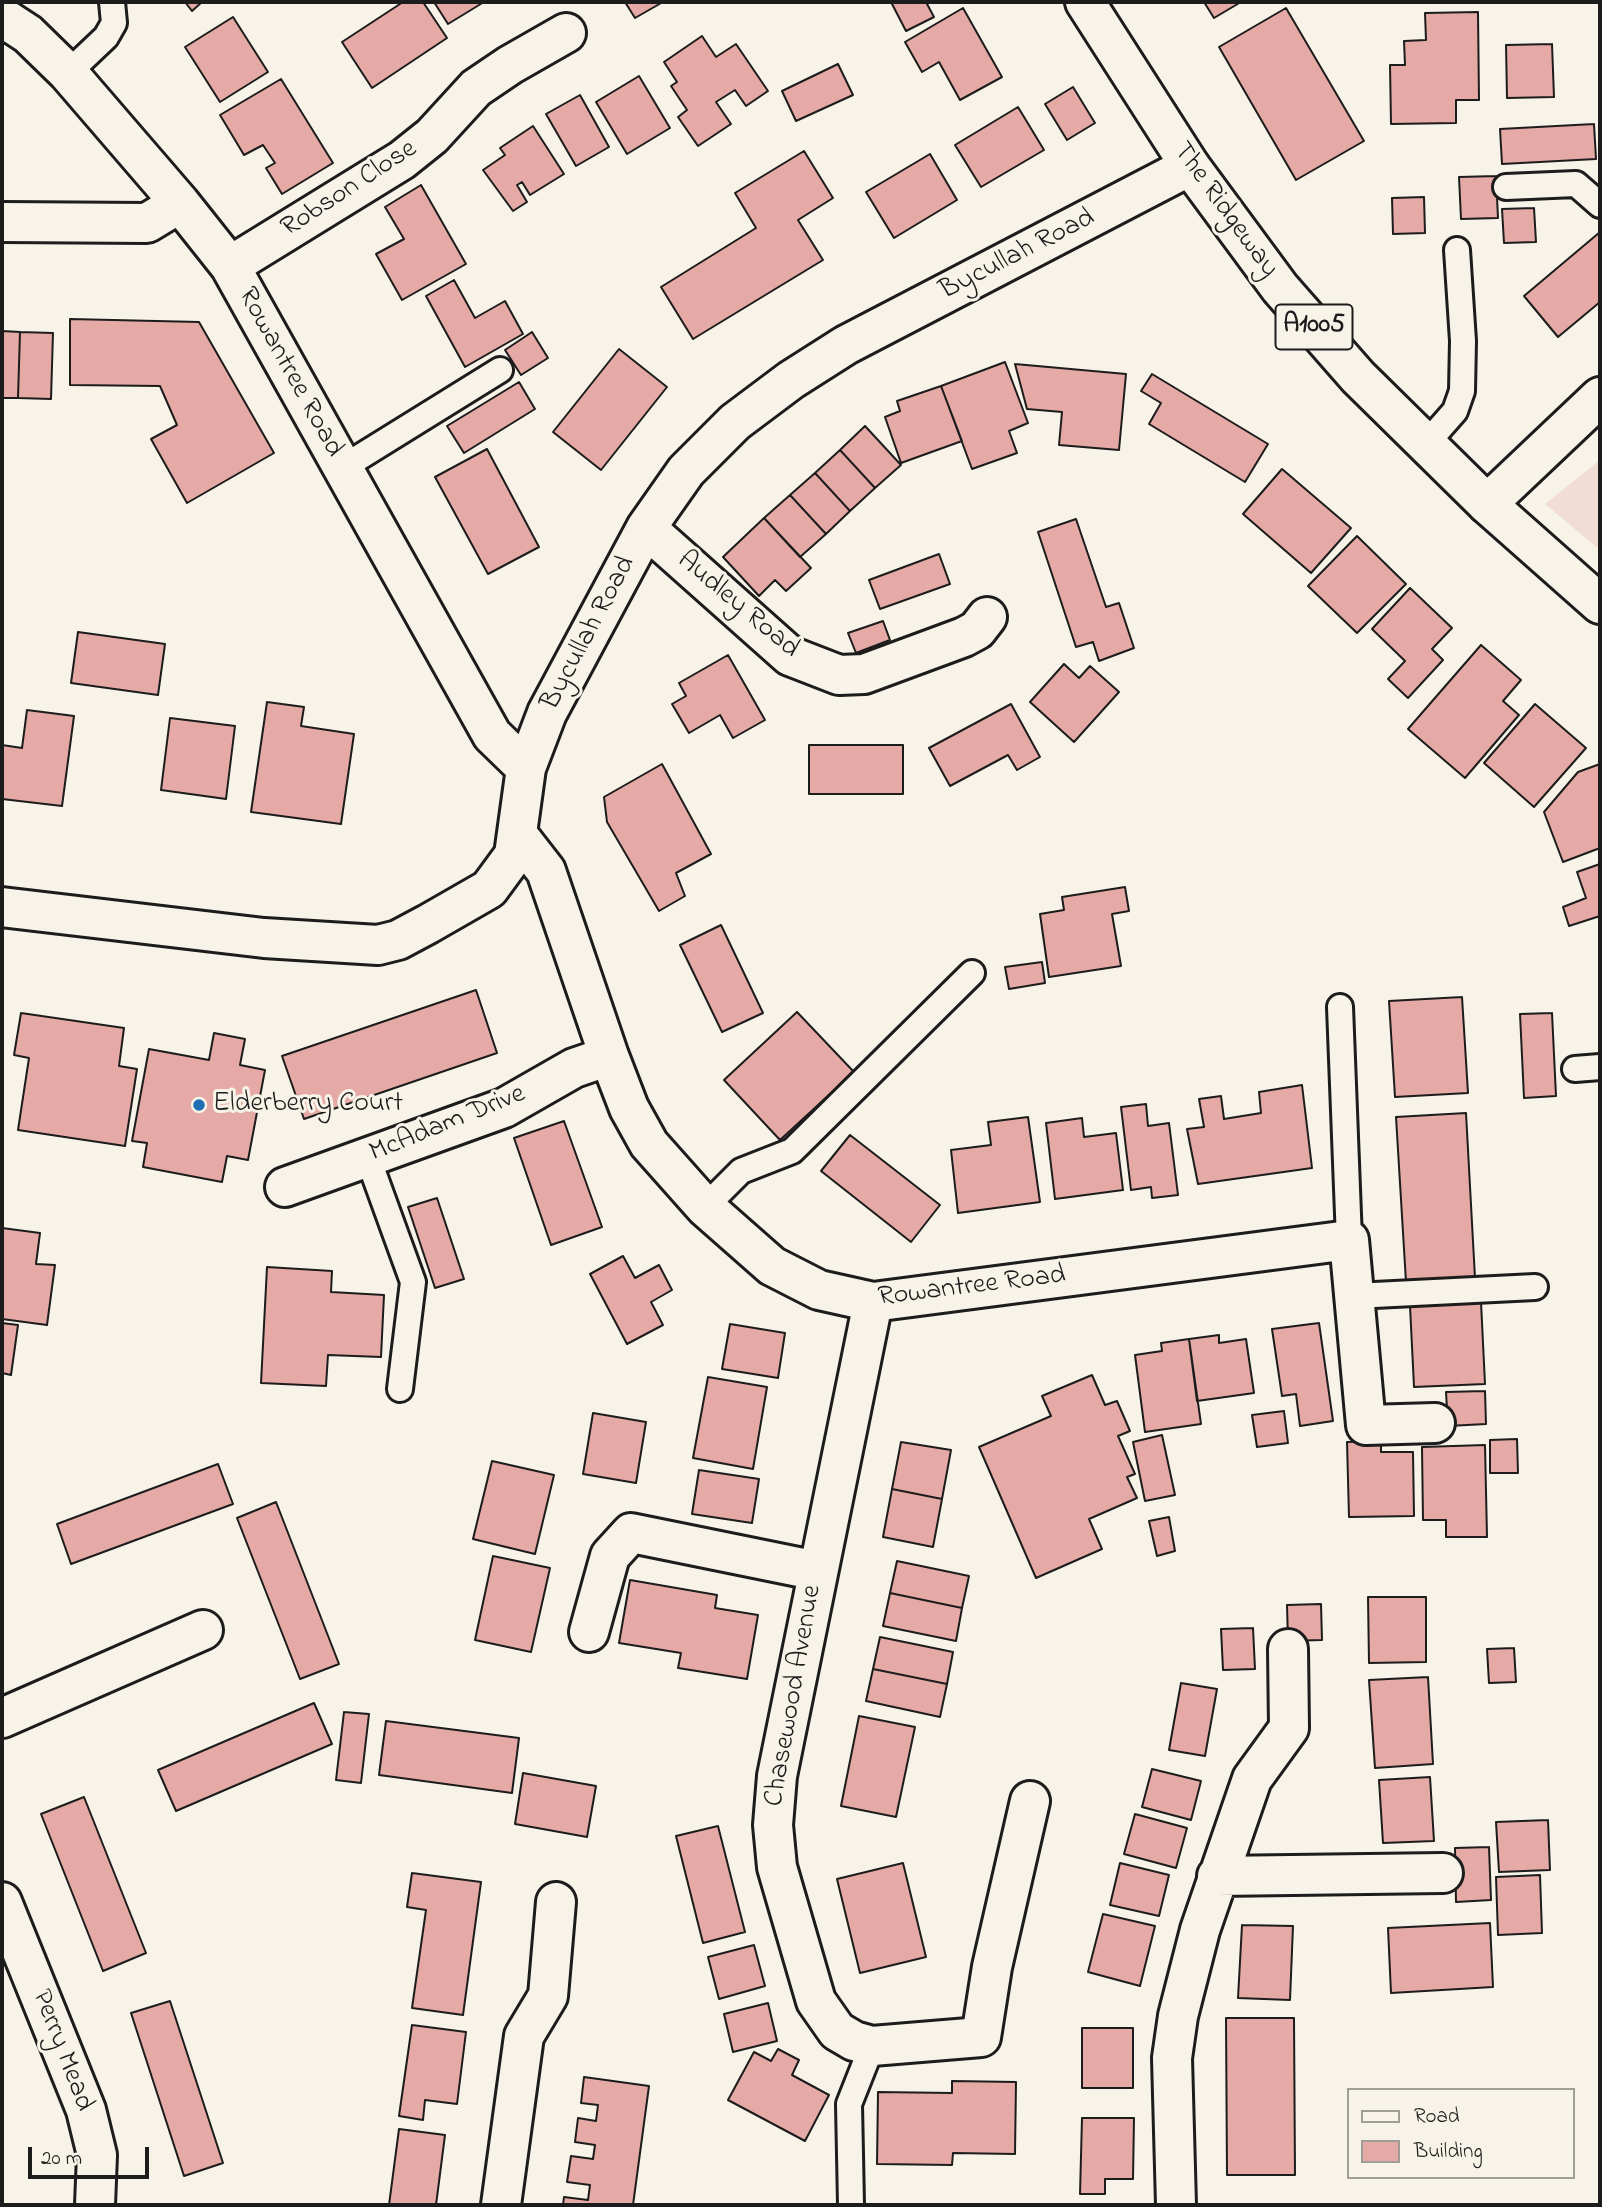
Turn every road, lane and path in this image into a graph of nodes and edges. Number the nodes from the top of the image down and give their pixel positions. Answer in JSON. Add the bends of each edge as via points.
{"nodes":[{"id":1,"x":112,"y":2,"type":"edge"},
{"id":2,"x":1085,"y":2,"type":"edge"},
{"id":3,"x":2,"y":17,"type":"edge"},
{"id":4,"x":566,"y":33,"type":"dead end"},
{"id":5,"x":68,"y":73,"type":"junction"},
{"id":6,"x":1190,"y":166,"type":"junction"},
{"id":7,"x":1506,"y":187,"type":"dead end"},
{"id":8,"x":180,"y":203,"type":"junction"},
{"id":9,"x":1600,"y":205,"type":"edge"},
{"id":10,"x":2,"y":222,"type":"edge"},
{"id":11,"x":1457,"y":250,"type":"dead end"},
{"id":12,"x":229,"y":267,"type":"junction"},
{"id":13,"x":500,"y":370,"type":"dead end"},
{"id":14,"x":1600,"y":397,"type":"edge"},
{"id":15,"x":1426,"y":444,"type":"junction"},
{"id":16,"x":342,"y":468,"type":"junction"},
{"id":17,"x":1487,"y":504,"type":"junction"},
{"id":18,"x":646,"y":528,"type":"junction"},
{"id":19,"x":1600,"y":604,"type":"edge"},
{"id":20,"x":987,"y":617,"type":"dead end"},
{"id":21,"x":526,"y":768,"type":"junction"},
{"id":22,"x":518,"y":835,"type":"junction"},
{"id":23,"x":2,"y":907,"type":"edge"},
{"id":24,"x":972,"y":972,"type":"dead end"},
{"id":25,"x":1340,"y":1007,"type":"dead end"},
{"id":26,"x":609,"y":1056,"type":"junction"},
{"id":27,"x":1600,"y":1067,"type":"edge"},
{"id":28,"x":1575,"y":1069,"type":"dead end"},
{"id":29,"x":368,"y":1158,"type":"junction"},
{"id":30,"x":285,"y":1187,"type":"dead end"},
{"id":31,"x":705,"y":1208,"type":"junction"},
{"id":32,"x":1349,"y":1240,"type":"junction"},
{"id":33,"x":1535,"y":1287,"type":"dead end"},
{"id":34,"x":1354,"y":1296,"type":"junction"},
{"id":35,"x":873,"y":1302,"type":"junction"},
{"id":36,"x":400,"y":1389,"type":"dead end"},
{"id":37,"x":1435,"y":1423,"type":"dead end"},
{"id":38,"x":818,"y":1571,"type":"junction"},
{"id":39,"x":204,"y":1630,"type":"dead end"},
{"id":40,"x":589,"y":1632,"type":"dead end"},
{"id":41,"x":1288,"y":1649,"type":"dead end"},
{"id":42,"x":2,"y":1718,"type":"edge"},
{"id":43,"x":1030,"y":1801,"type":"dead end"},
{"id":44,"x":1443,"y":1873,"type":"dead end"},
{"id":45,"x":1217,"y":1876,"type":"junction"},
{"id":46,"x":2,"y":1902,"type":"edge"},
{"id":47,"x":556,"y":1902,"type":"dead end"},
{"id":48,"x":872,"y":2046,"type":"junction"},
{"id":49,"x":95,"y":2205,"type":"edge"},
{"id":50,"x":501,"y":2205,"type":"edge"},
{"id":51,"x":851,"y":2205,"type":"edge"},
{"id":52,"x":1176,"y":2205,"type":"edge"}],
"edges":[{"from":1,"to":5,"type":"lane","via":[[114,23],[106,37]]},
{"from":2,"to":6,"type":"street","name":"The Ridgeway","number":"A1005"},
{"from":3,"to":5,"type":"street","name":"Rowantree Road","via":[[28,34]]},
{"from":4,"to":12,"type":"street","name":"Robson Close","via":[[476,89],[402,160]]},
{"from":5,"to":8,"type":"street","name":"Rowantree Road"},
{"from":6,"to":15,"type":"street","name":"The Ridgeway","number":"A1005","via":[[1280,288],[1358,377]]},
{"from":6,"to":18,"type":"street","name":"Bycullah Road","via":[[846,345],[791,380],[735,422],[686,471]]},
{"from":7,"to":9,"type":"lane","via":[[1576,184]]},
{"from":8,"to":10,"type":"street","via":[[147,223]]},
{"from":8,"to":12,"type":"street","name":"Rowantree Road"},
{"from":11,"to":15,"type":"lane","via":[[1462,391],[1455,411]]},
{"from":12,"to":16,"type":"street","name":"Rowantree Road"},
{"from":13,"to":16,"type":"lane"},
{"from":14,"to":17,"type":"street"},
{"from":15,"to":17,"type":"street","name":"The Ridgeway","number":"A1005"},
{"from":16,"to":21,"type":"street","name":"Rowantree Road","via":[[492,734]]},
{"from":17,"to":19,"type":"street","name":"The Ridgeway","number":"A1005"},
{"from":18,"to":20,"type":"street","name":"Audley Road","via":[[790,656],[839,675],[864,674],[964,638]]},
{"from":18,"to":21,"type":"street","name":"Bycullah Road","via":[[547,713]]},
{"from":21,"to":22,"type":"street","name":"Bycullah Road"},
{"from":22,"to":23,"type":"street","name":"Bycullah Road","via":[[514,855],[489,888],[418,930],[378,945],[264,938]]},
{"from":22,"to":26,"type":"street","name":"Rowantree Road","via":[[546,871]]},
{"from":24,"to":31,"type":"lane","via":[[792,1151],[741,1171]]},
{"from":25,"to":32,"type":"lane"},
{"from":26,"to":29,"type":"street","name":"McAdam Drive","via":[[574,1068],[504,1108]]},
{"from":26,"to":31,"type":"street","name":"Rowantree Road","via":[[649,1144]]},
{"from":27,"to":28,"type":"lane"},
{"from":29,"to":30,"type":"street","name":"McAdam Drive"},
{"from":29,"to":36,"type":"lane","via":[[413,1282]]},
{"from":31,"to":35,"type":"street","name":"Rowantree Road","via":[[772,1266],[820,1290]]},
{"from":32,"to":34,"type":"street"},
{"from":32,"to":35,"type":"street","name":"Rowantree Road"},
{"from":33,"to":34,"type":"lane"},
{"from":34,"to":37,"type":"street","via":[[1366,1425]]},
{"from":35,"to":38,"type":"street","name":"Chasewood Avenue"},
{"from":38,"to":40,"type":"street","via":[[631,1533],[610,1556]]},
{"from":38,"to":48,"type":"street","name":"Chasewood Avenue","via":[[777,1776],[773,1825],[777,1867],[816,2001],[837,2031]]},
{"from":39,"to":42,"type":"street"},
{"from":41,"to":45,"type":"street","via":[[1289,1728],[1252,1779]]},
{"from":43,"to":48,"type":"street","name":"Chasewood Avenue","via":[[981,2037]]},
{"from":44,"to":45,"type":"street"},
{"from":45,"to":52,"type":"street","via":[[1200,1930],[1172,2058]]},
{"from":46,"to":49,"type":"street","name":"Perry Mead","via":[[86,2110],[97,2155]]},
{"from":47,"to":50,"type":"street","via":[[548,1996],[524,2036]]},
{"from":48,"to":51,"type":"lane","via":[[849,2104]]}]}
